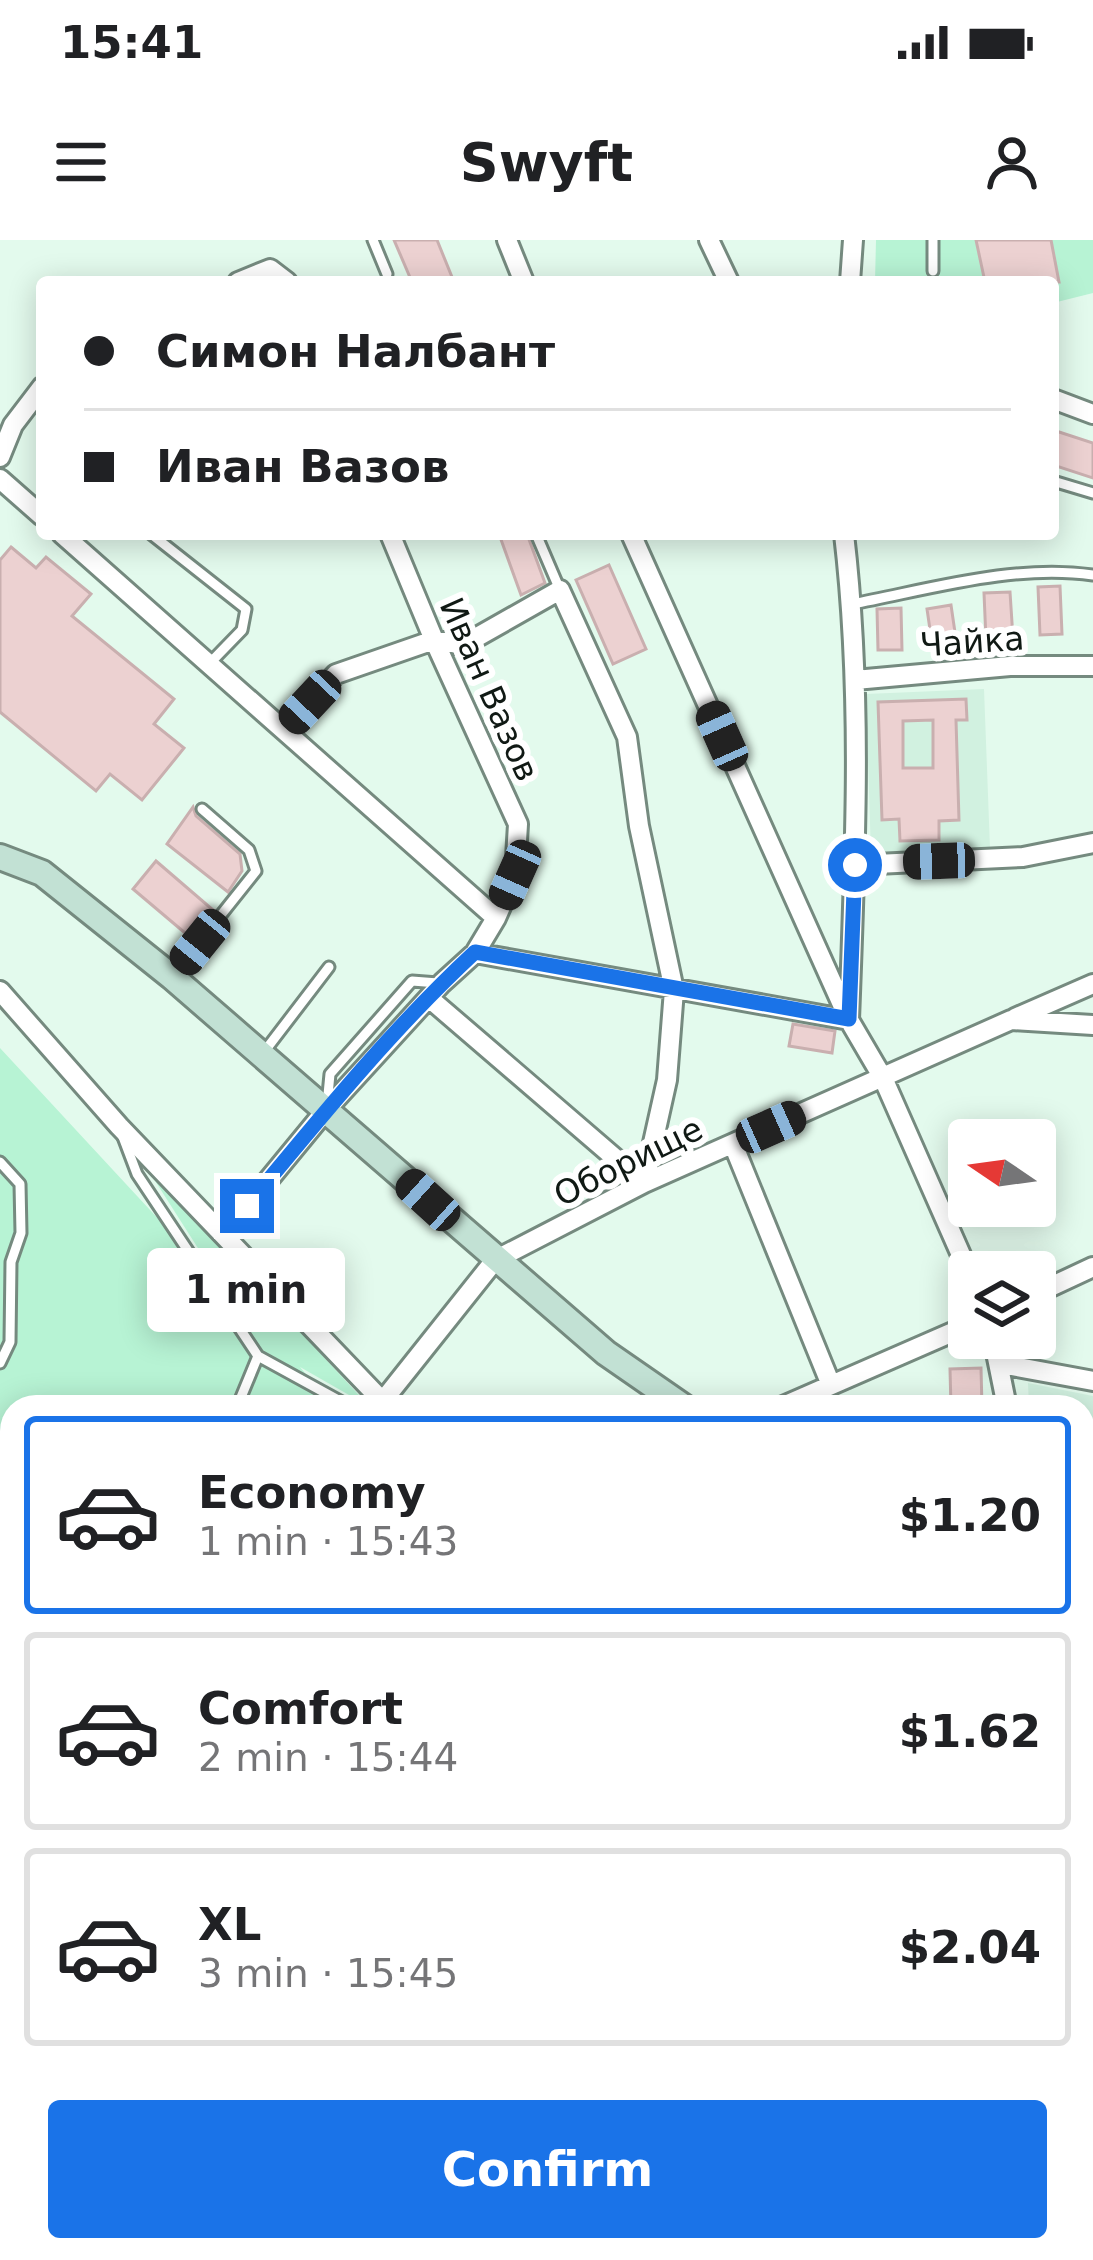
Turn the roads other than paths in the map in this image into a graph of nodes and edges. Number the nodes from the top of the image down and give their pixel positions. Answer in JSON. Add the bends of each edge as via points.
{"nodes":[{"id":1,"x":373,"y":240,"type":"edge"},
{"id":2,"x":507,"y":240,"type":"edge"},
{"id":3,"x":710,"y":240,"type":"edge"},
{"id":4,"x":853,"y":240,"type":"edge"},
{"id":5,"x":933,"y":240,"type":"edge"},
{"id":6,"x":933,"y":271,"type":"dead end"},
{"id":7,"x":386,"y":274,"type":"dead end"},
{"id":8,"x":253,"y":276,"type":"edge"},
{"id":9,"x":279,"y":276,"type":"edge"},
{"id":10,"x":522,"y":276,"type":"edge"},
{"id":11,"x":726,"y":276,"type":"edge"},
{"id":12,"x":850,"y":276,"type":"edge"},
{"id":13,"x":36,"y":395,"type":"edge"},
{"id":14,"x":1059,"y":401,"type":"edge"},
{"id":15,"x":1093,"y":414,"type":"edge"},
{"id":16,"x":0,"y":458,"type":"edge"},
{"id":17,"x":0,"y":479,"type":"edge"},
{"id":18,"x":1059,"y":483,"type":"edge"},
{"id":19,"x":1093,"y":493,"type":"edge"},
{"id":20,"x":36,"y":511,"type":"edge"},
{"id":21,"x":73,"y":540,"type":"edge"},
{"id":22,"x":159,"y":540,"type":"edge"},
{"id":23,"x":392,"y":540,"type":"edge"},
{"id":24,"x":539,"y":540,"type":"edge"},
{"id":25,"x":634,"y":540,"type":"edge"},
{"id":26,"x":845,"y":540,"type":"edge"},
{"id":27,"x":1093,"y":574,"type":"edge"},
{"id":28,"x":560,"y":590,"type":"junction"},
{"id":29,"x":852,"y":604,"type":"junction"},
{"id":30,"x":434,"y":640,"type":"junction"},
{"id":31,"x":209,"y":664,"type":"junction"},
{"id":32,"x":1093,"y":666,"type":"edge"},
{"id":33,"x":856,"y":680,"type":"junction"},
{"id":34,"x":284,"y":730,"type":"junction"},
{"id":35,"x":202,"y":809,"type":"dead end"},
{"id":36,"x":1093,"y":843,"type":"edge"},
{"id":37,"x":0,"y":857,"type":"edge"},
{"id":38,"x":855,"y":865,"type":"junction"},
{"id":39,"x":496,"y":918,"type":"junction"},
{"id":40,"x":475,"y":952,"type":"junction"},
{"id":41,"x":329,"y":967,"type":"dead end"},
{"id":42,"x":172,"y":977,"type":"junction"},
{"id":43,"x":1093,"y":984,"type":"edge"},
{"id":44,"x":436,"y":990,"type":"junction"},
{"id":45,"x":674,"y":990,"type":"junction"},
{"id":46,"x":0,"y":991,"type":"edge"},
{"id":47,"x":849,"y":1019,"type":"junction"},
{"id":48,"x":1011,"y":1020,"type":"junction"},
{"id":49,"x":1093,"y":1025,"type":"edge"},
{"id":50,"x":261,"y":1056,"type":"junction"},
{"id":51,"x":883,"y":1078,"type":"junction"},
{"id":52,"x":326,"y":1110,"type":"junction"},
{"id":53,"x":119,"y":1126,"type":"junction"},
{"id":54,"x":733,"y":1144,"type":"junction"},
{"id":55,"x":0,"y":1162,"type":"edge"},
{"id":56,"x":644,"y":1183,"type":"junction"},
{"id":57,"x":247,"y":1206,"type":"dead end"},
{"id":58,"x":959,"y":1251,"type":"edge"},
{"id":59,"x":495,"y":1260,"type":"junction"},
{"id":60,"x":1093,"y":1267,"type":"edge"},
{"id":61,"x":1056,"y":1284,"type":"edge"},
{"id":62,"x":948,"y":1334,"type":"edge"},
{"id":63,"x":259,"y":1356,"type":"junction"},
{"id":64,"x":999,"y":1359,"type":"edge"},
{"id":65,"x":0,"y":1363,"type":"edge"},
{"id":66,"x":1001,"y":1364,"type":"junction"},
{"id":67,"x":1093,"y":1381,"type":"edge"},
{"id":68,"x":831,"y":1385,"type":"junction"},
{"id":69,"x":242,"y":1395,"type":"edge"},
{"id":70,"x":329,"y":1395,"type":"edge"},
{"id":71,"x":375,"y":1395,"type":"edge"},
{"id":72,"x":393,"y":1395,"type":"edge"},
{"id":73,"x":666,"y":1395,"type":"edge"},
{"id":74,"x":808,"y":1395,"type":"edge"},
{"id":75,"x":1005,"y":1395,"type":"edge"}],
"edges":[{"from":1,"to":7,"type":"lane"},
{"from":2,"to":10,"type":"street"},
{"from":3,"to":11,"type":"street"},
{"from":4,"to":12,"type":"street"},
{"from":5,"to":6,"type":"lane"},
{"from":8,"to":9,"type":"street","via":[[270,269]]},
{"from":13,"to":16,"type":"street"},
{"from":14,"to":15,"type":"street"},
{"from":17,"to":20,"type":"street"},
{"from":18,"to":19,"type":"lane"},
{"from":21,"to":31,"type":"street"},
{"from":22,"to":31,"type":"lane","via":[[246,609],[242,630]]},
{"from":23,"to":30,"type":"street","name":"Иван Вазов"},
{"from":24,"to":28,"type":"lane"},
{"from":25,"to":47,"type":"street"},
{"from":26,"to":29,"type":"street"},
{"from":27,"to":29,"type":"lane","via":[[996,576]]},
{"from":28,"to":30,"type":"street","via":[[463,645]]},
{"from":28,"to":45,"type":"street","via":[[627,737]]},
{"from":29,"to":33,"type":"street"},
{"from":30,"to":34,"type":"street","via":[[336,674]]},
{"from":30,"to":39,"type":"street","name":"Иван Вазов","via":[[518,824],[515,875]]},
{"from":31,"to":34,"type":"street"},
{"from":32,"to":33,"type":"street","name":"Чайка"},
{"from":33,"to":38,"type":"street"},
{"from":34,"to":39,"type":"street"},
{"from":35,"to":42,"type":"lane","via":[[249,850],[256,871]]},
{"from":36,"to":38,"type":"street","via":[[1023,857]]},
{"from":37,"to":42,"type":"main road","via":[[42,873]]},
{"from":38,"to":47,"type":"street"},
{"from":39,"to":40,"type":"street","name":"Иван Вазов"},
{"from":40,"to":44,"type":"street","name":"Иван Вазов"},
{"from":40,"to":45,"type":"street"},
{"from":41,"to":50,"type":"lane"},
{"from":42,"to":50,"type":"main road"},
{"from":43,"to":48,"type":"street"},
{"from":44,"to":52,"type":"street","name":"Иван Вазов"},
{"from":44,"to":56,"type":"street"},
{"from":45,"to":47,"type":"street"},
{"from":45,"to":56,"type":"street","via":[[667,1080]]},
{"from":46,"to":53,"type":"street"},
{"from":47,"to":51,"type":"street"},
{"from":48,"to":49,"type":"street","name":"Оборище"},
{"from":48,"to":51,"type":"street","name":"Оборище"},
{"from":50,"to":52,"type":"main road"},
{"from":51,"to":54,"type":"street","name":"Оборище"},
{"from":51,"to":58,"type":"street"},
{"from":52,"to":57,"type":"street","name":"Иван Вазов"},
{"from":52,"to":59,"type":"main road"},
{"from":53,"to":63,"type":"lane","via":[[137,1174]]},
{"from":53,"to":71,"type":"street"},
{"from":54,"to":56,"type":"street","name":"Оборище"},
{"from":54,"to":68,"type":"street"},
{"from":55,"to":65,"type":"lane","via":[[20,1184],[21,1232],[11,1262],[10,1342]]},
{"from":56,"to":59,"type":"street","name":"Оборище"},
{"from":59,"to":72,"type":"street","name":"Оборище"},
{"from":59,"to":73,"type":"main road"},
{"from":60,"to":61,"type":"street"},
{"from":62,"to":68,"type":"street"},
{"from":63,"to":69,"type":"lane"},
{"from":63,"to":70,"type":"lane"},
{"from":64,"to":66,"type":"street"},
{"from":66,"to":67,"type":"street"},
{"from":66,"to":75,"type":"street"},
{"from":68,"to":74,"type":"street"}]}
